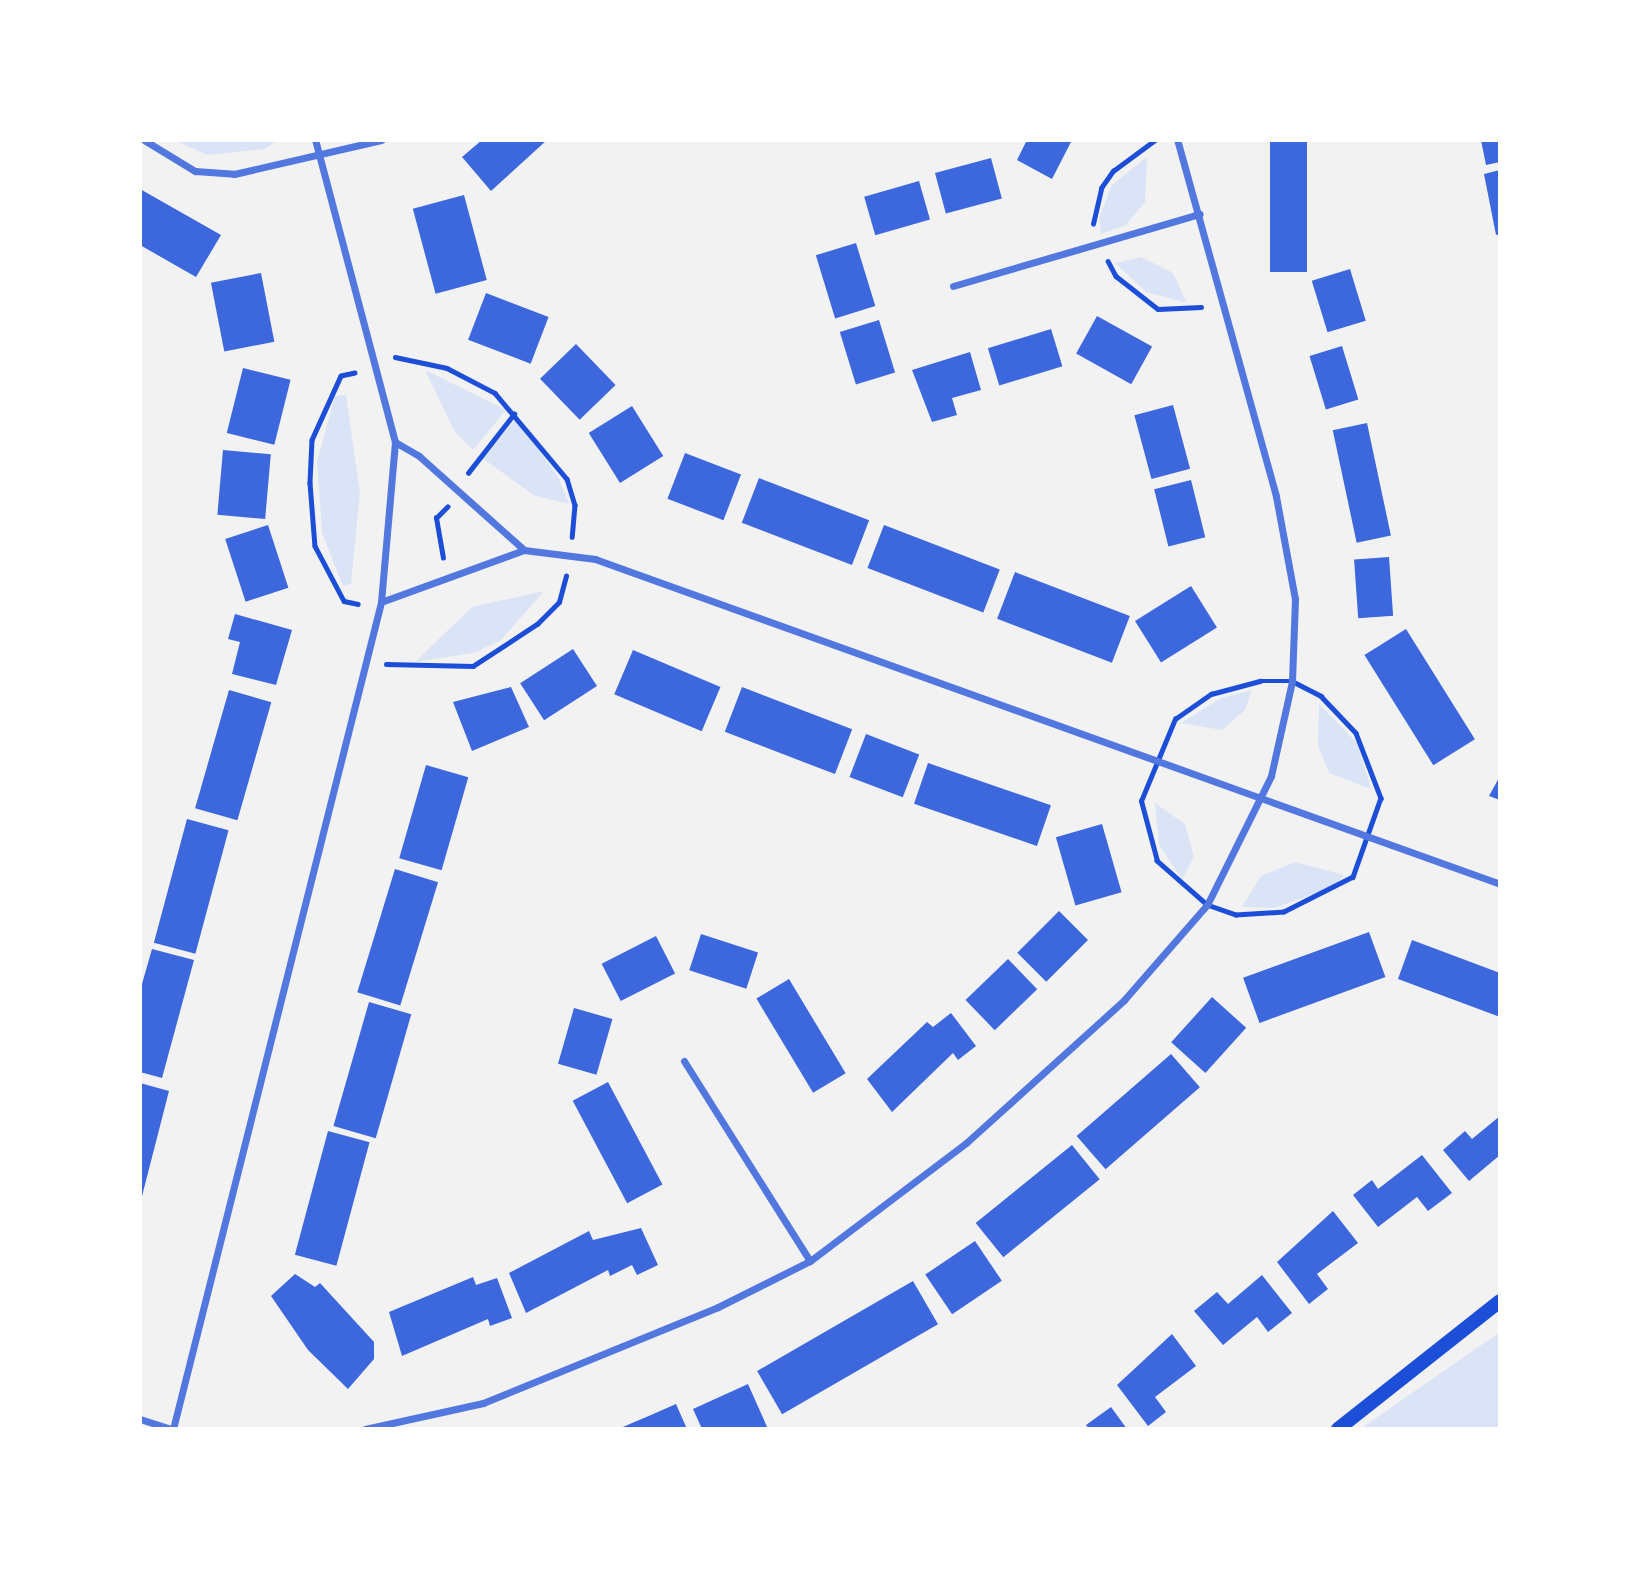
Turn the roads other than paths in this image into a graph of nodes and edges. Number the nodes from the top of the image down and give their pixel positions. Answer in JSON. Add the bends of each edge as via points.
{"nodes":[{"id":1,"x":144,"y":140,"type":"edge"},
{"id":2,"x":315,"y":140,"type":"edge"},
{"id":3,"x":381,"y":140,"type":"edge"},
{"id":4,"x":1177,"y":140,"type":"edge"},
{"id":5,"x":320,"y":155,"type":"junction"},
{"id":6,"x":1199,"y":214,"type":"junction"},
{"id":7,"x":953,"y":286,"type":"dead end"},
{"id":8,"x":395,"y":442,"type":"junction"},
{"id":9,"x":524,"y":550,"type":"junction"},
{"id":10,"x":381,"y":605,"type":"junction"},
{"id":11,"x":1257,"y":797,"type":"junction"},
{"id":12,"x":1500,"y":884,"type":"edge"},
{"id":13,"x":684,"y":1061,"type":"dead end"},
{"id":14,"x":810,"y":1261,"type":"junction"},
{"id":15,"x":1500,"y":1301,"type":"edge"},
{"id":16,"x":140,"y":1419,"type":"edge"},
{"id":17,"x":172,"y":1429,"type":"edge"},
{"id":18,"x":365,"y":1429,"type":"edge"},
{"id":19,"x":1338,"y":1429,"type":"edge"}],
"edges":[{"from":1,"to":5,"type":"street","via":[[195,171],[234,174]]},
{"from":2,"to":5,"type":"street"},
{"from":3,"to":5,"type":"street"},
{"from":4,"to":6,"type":"street"},
{"from":5,"to":8,"type":"street"},
{"from":6,"to":7,"type":"street"},
{"from":6,"to":11,"type":"street","via":[[1276,496],[1295,599],[1292,681],[1271,776]]},
{"from":8,"to":9,"type":"street","via":[[419,456]]},
{"from":8,"to":10,"type":"street"},
{"from":9,"to":10,"type":"street"},
{"from":9,"to":11,"type":"street","via":[[595,559]]},
{"from":10,"to":17,"type":"street"},
{"from":11,"to":12,"type":"street"},
{"from":11,"to":14,"type":"street","via":[[1207,905],[1124,1000],[965,1143]]},
{"from":13,"to":14,"type":"street"},
{"from":14,"to":18,"type":"street","via":[[718,1307],[483,1403]]},
{"from":15,"to":19,"type":"main road"},
{"from":16,"to":17,"type":"street"}]}
